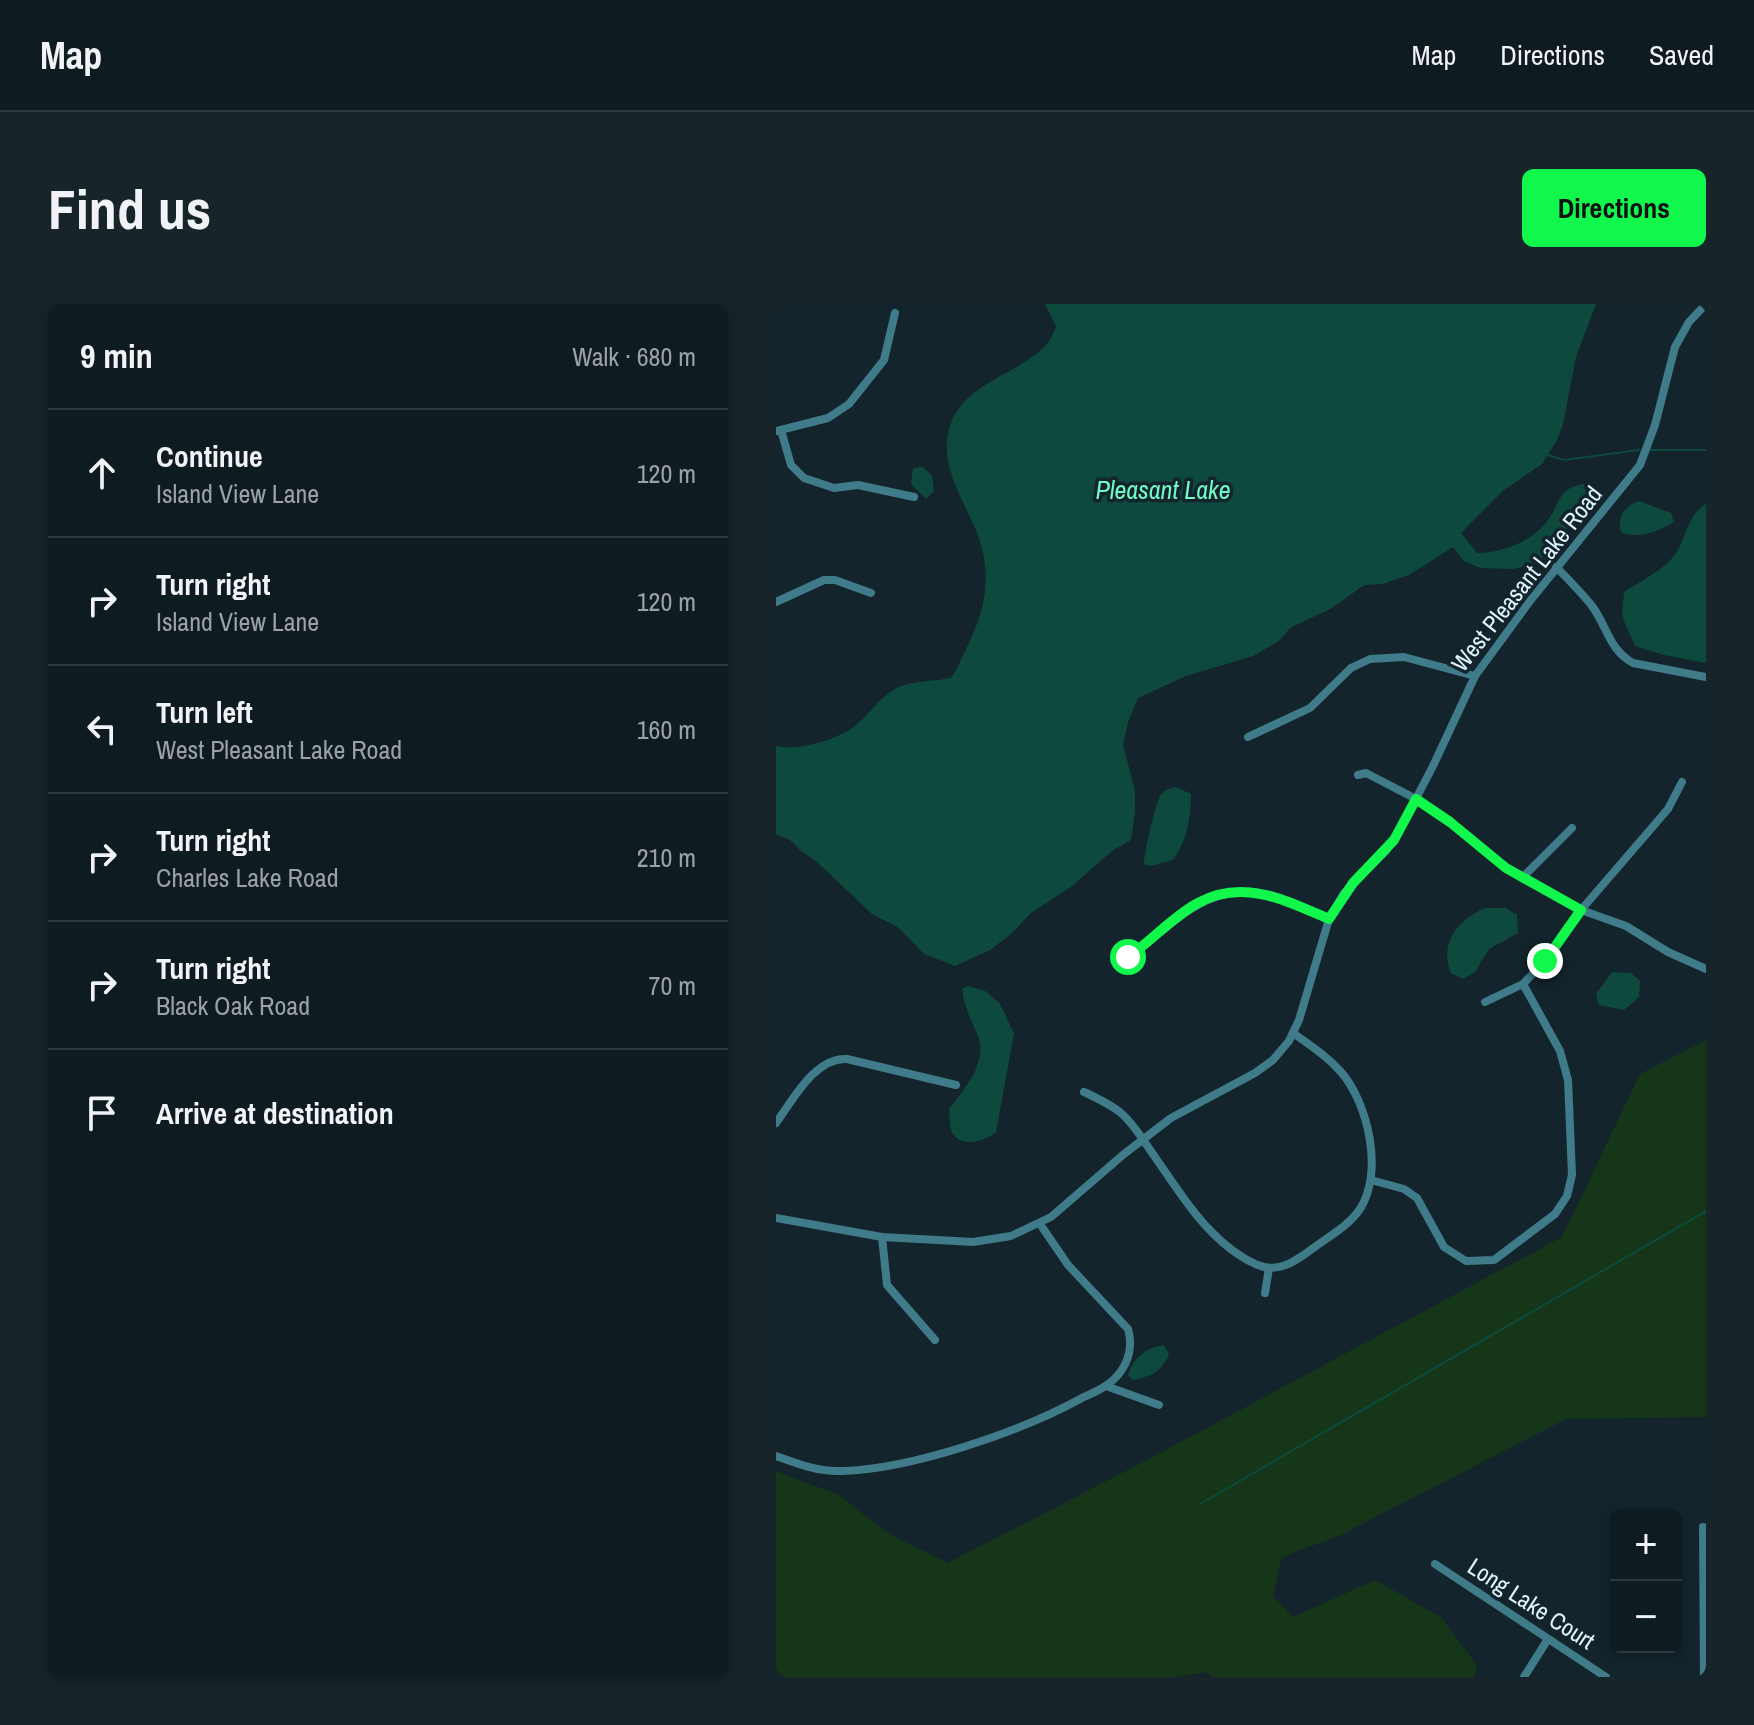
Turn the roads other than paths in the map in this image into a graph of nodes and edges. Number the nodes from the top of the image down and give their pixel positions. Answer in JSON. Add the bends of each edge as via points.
{"nodes":[{"id":1,"x":1706,"y":304,"type":"edge"},
{"id":2,"x":895,"y":313,"type":"dead end"},
{"id":3,"x":778,"y":430,"type":"edge"},
{"id":4,"x":914,"y":497,"type":"dead end"},
{"id":5,"x":1556,"y":567,"type":"junction"},
{"id":6,"x":871,"y":593,"type":"dead end"},
{"id":7,"x":776,"y":602,"type":"edge"},
{"id":8,"x":1475,"y":676,"type":"junction"},
{"id":9,"x":1706,"y":677,"type":"edge"},
{"id":10,"x":1248,"y":737,"type":"dead end"},
{"id":11,"x":1358,"y":775,"type":"dead end"},
{"id":12,"x":1682,"y":782,"type":"dead end"},
{"id":13,"x":1416,"y":799,"type":"junction"},
{"id":14,"x":1572,"y":828,"type":"dead end"},
{"id":15,"x":1523,"y":877,"type":"junction"},
{"id":16,"x":1581,"y":910,"type":"junction"},
{"id":17,"x":1329,"y":919,"type":"junction"},
{"id":18,"x":1121,"y":962,"type":"dead end"},
{"id":19,"x":1706,"y":969,"type":"edge"},
{"id":20,"x":1523,"y":984,"type":"junction"},
{"id":21,"x":1485,"y":1002,"type":"dead end"},
{"id":22,"x":1293,"y":1033,"type":"junction"},
{"id":23,"x":956,"y":1085,"type":"dead end"},
{"id":24,"x":1084,"y":1092,"type":"dead end"},
{"id":25,"x":776,"y":1123,"type":"edge"},
{"id":26,"x":1143,"y":1139,"type":"junction"},
{"id":27,"x":1371,"y":1180,"type":"junction"},
{"id":28,"x":776,"y":1218,"type":"edge"},
{"id":29,"x":1040,"y":1224,"type":"junction"},
{"id":30,"x":882,"y":1237,"type":"junction"},
{"id":31,"x":1269,"y":1268,"type":"junction"},
{"id":32,"x":1265,"y":1293,"type":"dead end"},
{"id":33,"x":935,"y":1340,"type":"dead end"},
{"id":34,"x":1106,"y":1386,"type":"junction"},
{"id":35,"x":1159,"y":1405,"type":"dead end"},
{"id":36,"x":776,"y":1456,"type":"edge"},
{"id":37,"x":1703,"y":1527,"type":"dead end"},
{"id":38,"x":1435,"y":1564,"type":"dead end"},
{"id":39,"x":1548,"y":1639,"type":"junction"},
{"id":40,"x":1524,"y":1677,"type":"edge"},
{"id":41,"x":1606,"y":1677,"type":"edge"},
{"id":42,"x":1704,"y":1677,"type":"edge"}],
"edges":[{"from":1,"to":5,"type":"street","name":"West Pleasant Lake Road","via":[[1675,347],[1640,465]]},
{"from":2,"to":3,"type":"street","via":[[884,360],[849,404],[828,418]]},
{"from":3,"to":4,"type":"street","via":[[791,465],[804,478],[834,488],[858,485]]},
{"from":5,"to":8,"type":"street","name":"West Pleasant Lake Road"},
{"from":5,"to":9,"type":"street","via":[[1592,606],[1610,642],[1625,658]]},
{"from":6,"to":7,"type":"street","via":[[824,580]]},
{"from":8,"to":10,"type":"street","via":[[1404,657],[1370,659],[1351,668],[1310,708]]},
{"from":8,"to":13,"type":"street","name":"West Pleasant Lake Road"},
{"from":11,"to":13,"type":"street","via":[[1366,773]]},
{"from":12,"to":16,"type":"street","via":[[1668,809]]},
{"from":13,"to":15,"type":"street"},
{"from":13,"to":17,"type":"street","name":"West Pleasant Lake Road","via":[[1394,840],[1353,883]]},
{"from":14,"to":15,"type":"street"},
{"from":15,"to":16,"type":"street"},
{"from":16,"to":19,"type":"street","via":[[1626,926]]},
{"from":16,"to":20,"type":"street"},
{"from":17,"to":18,"type":"street","via":[[1266,894],[1223,893],[1198,903]]},
{"from":17,"to":22,"type":"street","name":"West Pleasant Lake Road"},
{"from":20,"to":21,"type":"street"},
{"from":20,"to":27,"type":"street","via":[[1560,1051],[1568,1080],[1572,1175],[1555,1214],[1494,1260],[1466,1261],[1444,1247],[1417,1198]]},
{"from":22,"to":26,"type":"street","name":"West Pleasant Lake Road","via":[[1264,1067],[1190,1106]]},
{"from":22,"to":27,"type":"street","via":[[1350,1084],[1371,1150]]},
{"from":23,"to":25,"type":"street","via":[[833,1060],[818,1070]]},
{"from":24,"to":26,"type":"street","via":[[1120,1113]]},
{"from":26,"to":29,"type":"street","name":"West Pleasant Lake Road"},
{"from":26,"to":31,"type":"street","via":[[1207,1228],[1250,1262]]},
{"from":27,"to":31,"type":"street","via":[[1364,1201],[1346,1225],[1292,1263]]},
{"from":28,"to":30,"type":"street","name":"West Pleasant Lake Road"},
{"from":29,"to":30,"type":"street","name":"West Pleasant Lake Road","via":[[985,1241]]},
{"from":29,"to":34,"type":"street","via":[[1068,1265],[1128,1329],[1127,1360]]},
{"from":30,"to":33,"type":"street","via":[[887,1285]]},
{"from":31,"to":32,"type":"street"},
{"from":34,"to":35,"type":"street"},
{"from":34,"to":36,"type":"street","via":[[1044,1418],[921,1459],[831,1471]]},
{"from":37,"to":42,"type":"street"},
{"from":38,"to":39,"type":"street","name":"Long Lake Court"},
{"from":39,"to":40,"type":"street"},
{"from":39,"to":41,"type":"street","name":"Long Lake Court"}]}
